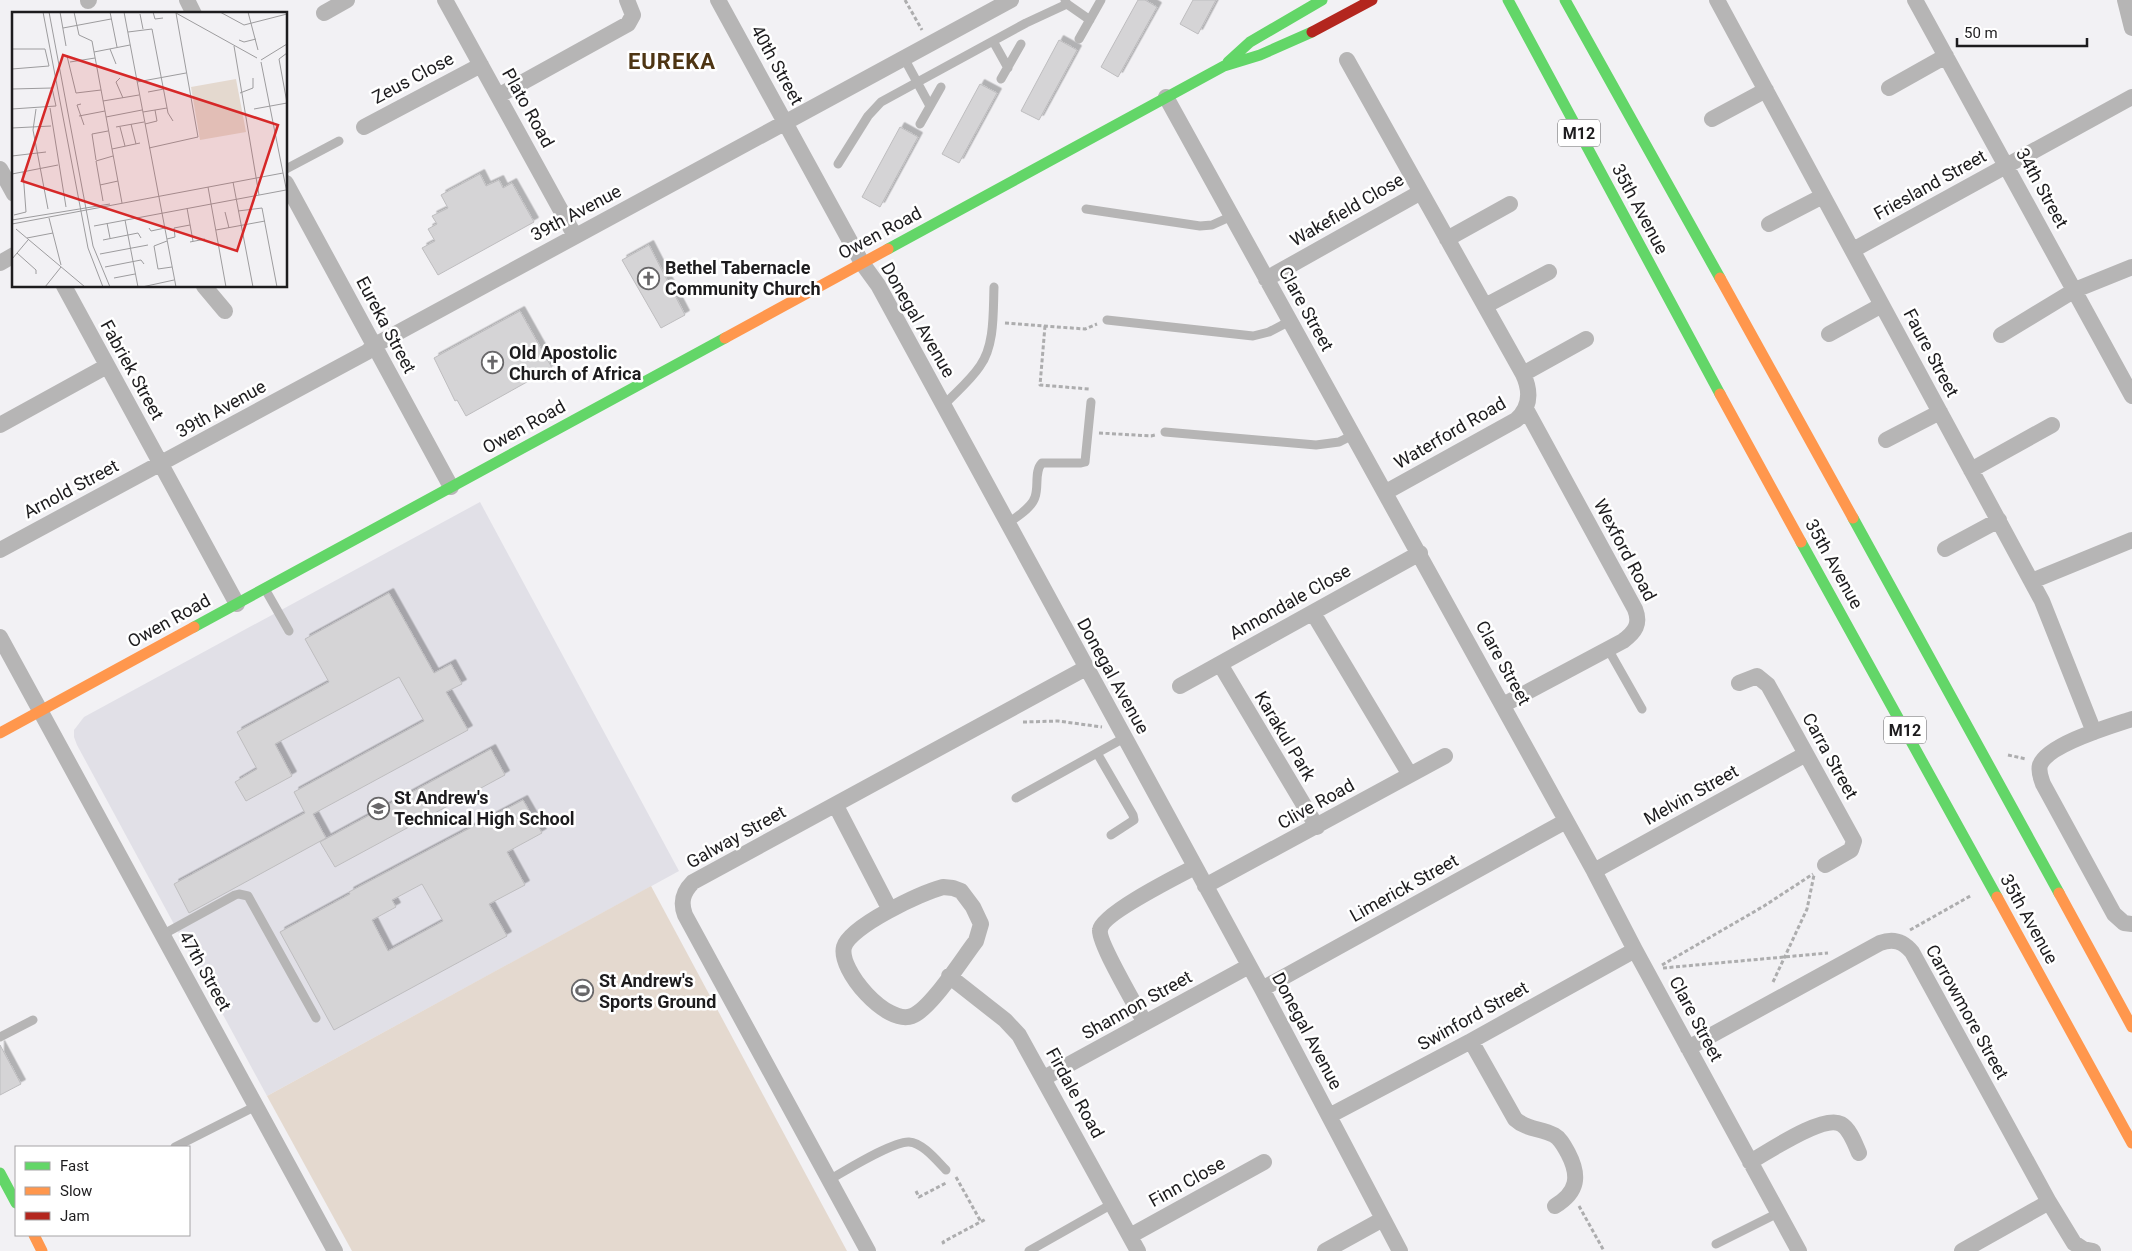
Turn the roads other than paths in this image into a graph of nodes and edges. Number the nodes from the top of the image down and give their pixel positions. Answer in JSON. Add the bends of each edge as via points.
{"nodes":[{"id":1,"x":187,"y":0,"type":"edge"},
{"id":2,"x":347,"y":0,"type":"edge"},
{"id":3,"x":445,"y":0,"type":"edge"},
{"id":4,"x":627,"y":0,"type":"edge"},
{"id":5,"x":718,"y":0,"type":"edge"},
{"id":6,"x":1011,"y":0,"type":"edge"},
{"id":7,"x":1101,"y":0,"type":"edge"},
{"id":8,"x":1322,"y":0,"type":"edge"},
{"id":9,"x":1372,"y":0,"type":"edge"},
{"id":10,"x":1508,"y":0,"type":"edge"},
{"id":11,"x":1565,"y":0,"type":"edge"},
{"id":12,"x":1717,"y":0,"type":"edge"},
{"id":13,"x":1915,"y":0,"type":"edge"},
{"id":14,"x":2125,"y":0,"type":"edge"},
{"id":15,"x":1066,"y":2,"type":"edge"},
{"id":16,"x":193,"y":12,"type":"edge"},
{"id":17,"x":324,"y":13,"type":"dead end"},
{"id":18,"x":1090,"y":20,"type":"junction"},
{"id":19,"x":2132,"y":28,"type":"edge"},
{"id":20,"x":1079,"y":39,"type":"dead end"},
{"id":21,"x":993,"y":41,"type":"junction"},
{"id":22,"x":1021,"y":44,"type":"dead end"},
{"id":23,"x":1946,"y":56,"type":"junction"},
{"id":24,"x":904,"y":58,"type":"junction"},
{"id":25,"x":1347,"y":60,"type":"dead end"},
{"id":26,"x":481,"y":65,"type":"junction"},
{"id":27,"x":1224,"y":66,"type":"junction"},
{"id":28,"x":1008,"y":68,"type":"junction"},
{"id":29,"x":1001,"y":79,"type":"dead end"},
{"id":30,"x":917,"y":83,"type":"junction"},
{"id":31,"x":941,"y":87,"type":"dead end"},
{"id":32,"x":1889,"y":88,"type":"dead end"},
{"id":33,"x":1766,"y":90,"type":"junction"},
{"id":34,"x":498,"y":96,"type":"junction"},
{"id":35,"x":1166,"y":97,"type":"junction"},
{"id":36,"x":2132,"y":97,"type":"edge"},
{"id":37,"x":930,"y":106,"type":"junction"},
{"id":38,"x":1712,"y":119,"type":"dead end"},
{"id":39,"x":785,"y":122,"type":"junction"},
{"id":40,"x":920,"y":124,"type":"dead end"},
{"id":41,"x":364,"y":127,"type":"dead end"},
{"id":42,"x":339,"y":141,"type":"dead end"},
{"id":43,"x":838,"y":164,"type":"dead end"},
{"id":44,"x":2007,"y":165,"type":"junction"},
{"id":45,"x":288,"y":168,"type":"edge"},
{"id":46,"x":0,"y":169,"type":"edge"},
{"id":47,"x":288,"y":187,"type":"edge"},
{"id":48,"x":12,"y":190,"type":"edge"},
{"id":49,"x":1421,"y":192,"type":"junction"},
{"id":50,"x":1823,"y":196,"type":"junction"},
{"id":51,"x":1510,"y":204,"type":"dead end"},
{"id":52,"x":1086,"y":209,"type":"dead end"},
{"id":53,"x":1232,"y":216,"type":"junction"},
{"id":54,"x":1770,"y":224,"type":"dead end"},
{"id":55,"x":575,"y":236,"type":"junction"},
{"id":56,"x":1447,"y":239,"type":"junction"},
{"id":57,"x":1853,"y":250,"type":"junction"},
{"id":58,"x":12,"y":256,"type":"edge"},
{"id":59,"x":0,"y":263,"type":"edge"},
{"id":60,"x":862,"y":263,"type":"junction"},
{"id":61,"x":2132,"y":267,"type":"edge"},
{"id":62,"x":1549,"y":272,"type":"dead end"},
{"id":63,"x":1266,"y":279,"type":"junction"},
{"id":64,"x":994,"y":287,"type":"dead end"},
{"id":65,"x":65,"y":288,"type":"edge"},
{"id":66,"x":206,"y":288,"type":"edge"},
{"id":67,"x":2075,"y":290,"type":"junction"},
{"id":68,"x":1882,"y":305,"type":"junction"},
{"id":69,"x":1485,"y":306,"type":"junction"},
{"id":70,"x":225,"y":311,"type":"dead end"},
{"id":71,"x":1107,"y":320,"type":"road end"},
{"id":72,"x":1290,"y":321,"type":"junction"},
{"id":73,"x":1829,"y":334,"type":"dead end"},
{"id":74,"x":2001,"y":335,"type":"dead end"},
{"id":75,"x":1586,"y":339,"type":"dead end"},
{"id":76,"x":374,"y":345,"type":"junction"},
{"id":77,"x":108,"y":366,"type":"junction"},
{"id":78,"x":1523,"y":374,"type":"junction"},
{"id":79,"x":2132,"y":396,"type":"edge"},
{"id":80,"x":1091,"y":402,"type":"road end"},
{"id":81,"x":943,"y":406,"type":"junction"},
{"id":82,"x":1526,"y":409,"type":"junction"},
{"id":83,"x":1940,"y":412,"type":"junction"},
{"id":84,"x":0,"y":425,"type":"edge"},
{"id":85,"x":2052,"y":425,"type":"dead end"},
{"id":86,"x":1165,"y":432,"type":"road end"},
{"id":87,"x":1353,"y":435,"type":"junction"},
{"id":88,"x":1886,"y":440,"type":"dead end"},
{"id":89,"x":161,"y":464,"type":"junction"},
{"id":90,"x":1971,"y":470,"type":"junction"},
{"id":91,"x":451,"y":487,"type":"junction"},
{"id":92,"x":1386,"y":492,"type":"junction"},
{"id":93,"x":1999,"y":520,"type":"junction"},
{"id":94,"x":1008,"y":524,"type":"junction"},
{"id":95,"x":2132,"y":540,"type":"edge"},
{"id":96,"x":1945,"y":549,"type":"dead end"},
{"id":97,"x":0,"y":550,"type":"edge"},
{"id":98,"x":1420,"y":553,"type":"junction"},
{"id":99,"x":2032,"y":582,"type":"junction"},
{"id":100,"x":265,"y":588,"type":"junction"},
{"id":101,"x":237,"y":604,"type":"junction"},
{"id":102,"x":1312,"y":612,"type":"junction"},
{"id":103,"x":289,"y":632,"type":"dead end"},
{"id":104,"x":0,"y":637,"type":"edge"},
{"id":105,"x":1608,"y":649,"type":"junction"},
{"id":106,"x":1220,"y":664,"type":"junction"},
{"id":107,"x":1086,"y":668,"type":"junction"},
{"id":108,"x":1739,"y":683,"type":"dead end"},
{"id":109,"x":1180,"y":686,"type":"dead end"},
{"id":110,"x":1503,"y":705,"type":"junction"},
{"id":111,"x":1642,"y":709,"type":"dead end"},
{"id":112,"x":40,"y":711,"type":"junction"},
{"id":113,"x":2132,"y":719,"type":"edge"},
{"id":114,"x":2094,"y":732,"type":"junction"},
{"id":115,"x":0,"y":733,"type":"edge"},
{"id":116,"x":1124,"y":738,"type":"junction"},
{"id":117,"x":1097,"y":753,"type":"junction"},
{"id":118,"x":1806,"y":754,"type":"junction"},
{"id":119,"x":1445,"y":756,"type":"dead end"},
{"id":120,"x":1410,"y":775,"type":"junction"},
{"id":121,"x":1016,"y":798,"type":"dead end"},
{"id":122,"x":836,"y":806,"type":"junction"},
{"id":123,"x":1566,"y":821,"type":"junction"},
{"id":124,"x":1317,"y":827,"type":"junction"},
{"id":125,"x":1111,"y":835,"type":"dead end"},
{"id":126,"x":1825,"y":866,"type":"dead end"},
{"id":127,"x":1195,"y":868,"type":"junction"},
{"id":128,"x":1594,"y":871,"type":"junction"},
{"id":129,"x":1205,"y":886,"type":"junction"},
{"id":130,"x":890,"y":910,"type":"junction"},
{"id":131,"x":2128,"y":924,"type":"edge"},
{"id":132,"x":162,"y":935,"type":"junction"},
{"id":133,"x":1635,"y":950,"type":"junction"},
{"id":134,"x":1249,"y":966,"type":"junction"},
{"id":135,"x":949,"y":976,"type":"junction"},
{"id":136,"x":1262,"y":989,"type":"junction"},
{"id":137,"x":316,"y":1018,"type":"dead end"},
{"id":138,"x":33,"y":1020,"type":"dead end"},
{"id":139,"x":1145,"y":1023,"type":"junction"},
{"id":140,"x":2132,"y":1027,"type":"edge"},
{"id":141,"x":0,"y":1037,"type":"edge"},
{"id":142,"x":1472,"y":1041,"type":"junction"},
{"id":143,"x":1688,"y":1048,"type":"junction"},
{"id":144,"x":1044,"y":1078,"type":"junction"},
{"id":145,"x":256,"y":1106,"type":"junction"},
{"id":146,"x":1329,"y":1116,"type":"junction"},
{"id":147,"x":2132,"y":1143,"type":"edge"},
{"id":148,"x":177,"y":1146,"type":"edge"},
{"id":149,"x":1859,"y":1153,"type":"dead end"},
{"id":150,"x":1264,"y":1162,"type":"dead end"},
{"id":151,"x":1750,"y":1162,"type":"junction"},
{"id":152,"x":946,"y":1170,"type":"dead end"},
{"id":153,"x":0,"y":1173,"type":"edge"},
{"id":154,"x":829,"y":1180,"type":"junction"},
{"id":155,"x":15,"y":1201,"type":"edge"},
{"id":156,"x":2048,"y":1202,"type":"junction"},
{"id":157,"x":1112,"y":1204,"type":"junction"},
{"id":158,"x":1555,"y":1206,"type":"dead end"},
{"id":159,"x":1778,"y":1213,"type":"junction"},
{"id":160,"x":1383,"y":1219,"type":"junction"},
{"id":161,"x":34,"y":1236,"type":"edge"},
{"id":162,"x":1130,"y":1236,"type":"junction"},
{"id":163,"x":1716,"y":1244,"type":"dead end"},
{"id":164,"x":42,"y":1251,"type":"edge"},
{"id":165,"x":335,"y":1251,"type":"edge"},
{"id":166,"x":868,"y":1251,"type":"edge"},
{"id":167,"x":1029,"y":1251,"type":"edge"},
{"id":168,"x":1138,"y":1251,"type":"edge"},
{"id":169,"x":1325,"y":1251,"type":"edge"},
{"id":170,"x":1400,"y":1251,"type":"edge"},
{"id":171,"x":1799,"y":1251,"type":"edge"},
{"id":172,"x":1962,"y":1251,"type":"edge"},
{"id":173,"x":2093,"y":1251,"type":"edge"}],
"edges":[{"from":1,"to":16,"type":"street"},
{"from":2,"to":17,"type":"street"},
{"from":3,"to":26,"type":"street","name":"Plato Road"},
{"from":4,"to":34,"type":"street","via":[[633,15],[628,24]]},
{"from":5,"to":39,"type":"street","name":"40th Street"},
{"from":6,"to":24,"type":"street","name":"39th Avenue"},
{"from":7,"to":18,"type":"lane"},
{"from":8,"to":27,"type":"main road","name":"Owen Road","via":[[1250,42]]},
{"from":9,"to":27,"type":"main road","name":"Owen Road","via":[[1294,41]]},
{"from":10,"to":147,"type":"main road","name":"35th Avenue","number":"M12","via":[[1673,309]]},
{"from":11,"to":140,"type":"main road","name":"35th Avenue"},
{"from":12,"to":33,"type":"street","name":"Faure Street"},
{"from":13,"to":23,"type":"street","name":"34th Street"},
{"from":14,"to":19,"type":"street"},
{"from":15,"to":18,"type":"lane"},
{"from":15,"to":21,"type":"lane"},
{"from":18,"to":20,"type":"lane"},
{"from":21,"to":28,"type":"lane"},
{"from":21,"to":30,"type":"lane"},
{"from":22,"to":28,"type":"lane"},
{"from":23,"to":32,"type":"street"},
{"from":23,"to":44,"type":"street","name":"34th Street"},
{"from":24,"to":30,"type":"lane"},
{"from":24,"to":39,"type":"street","name":"39th Avenue"},
{"from":25,"to":49,"type":"street","name":"Wakefield Close"},
{"from":26,"to":34,"type":"street","name":"Plato Road"},
{"from":26,"to":41,"type":"street","name":"Zeus Close"},
{"from":27,"to":35,"type":"main road","name":"Owen Road"},
{"from":28,"to":29,"type":"lane"},
{"from":30,"to":37,"type":"lane"},
{"from":30,"to":43,"type":"lane","via":[[875,108]]},
{"from":31,"to":37,"type":"lane"},
{"from":33,"to":38,"type":"street"},
{"from":33,"to":50,"type":"street","name":"Faure Street"},
{"from":34,"to":55,"type":"street","name":"Plato Road"},
{"from":35,"to":53,"type":"street","name":"Clare Street"},
{"from":35,"to":60,"type":"main road","name":"Owen Road"},
{"from":36,"to":44,"type":"street","name":"Friesland Street"},
{"from":37,"to":40,"type":"lane"},
{"from":39,"to":55,"type":"street","name":"39th Avenue"},
{"from":39,"to":60,"type":"street","name":"Donegal Avenue"},
{"from":42,"to":45,"type":"lane"},
{"from":44,"to":57,"type":"street","name":"Friesland Street"},
{"from":44,"to":67,"type":"street","name":"34th Street"},
{"from":46,"to":48,"type":"street"},
{"from":47,"to":76,"type":"street","name":"Eureka Street"},
{"from":49,"to":56,"type":"street","name":"Waterford Road"},
{"from":49,"to":63,"type":"street","name":"Wakefield Close"},
{"from":50,"to":54,"type":"street"},
{"from":50,"to":57,"type":"street","name":"Faure Street"},
{"from":51,"to":56,"type":"street"},
{"from":52,"to":53,"type":"lane","via":[[1200,226]]},
{"from":53,"to":63,"type":"street","name":"Clare Street"},
{"from":55,"to":76,"type":"street","name":"39th Avenue"},
{"from":56,"to":69,"type":"street","name":"Waterford Road"},
{"from":57,"to":68,"type":"street","name":"Faure Street"},
{"from":58,"to":59,"type":"street"},
{"from":60,"to":81,"type":"street","name":"Donegal Avenue","via":[[878,285]]},
{"from":60,"to":91,"type":"main road","name":"Owen Road"},
{"from":61,"to":67,"type":"street"},
{"from":62,"to":69,"type":"street"},
{"from":63,"to":72,"type":"street","name":"Clare Street"},
{"from":64,"to":81,"type":"lane","via":[[989,345],[981,366]]},
{"from":65,"to":77,"type":"street","name":"Fabriek Street"},
{"from":66,"to":70,"type":"street"},
{"from":67,"to":74,"type":"street"},
{"from":67,"to":79,"type":"street","name":"34th Street"},
{"from":68,"to":73,"type":"street"},
{"from":68,"to":83,"type":"street","name":"Faure Street"},
{"from":69,"to":78,"type":"street","name":"Waterford Road"},
{"from":71,"to":72,"type":"lane","via":[[1253,336]]},
{"from":72,"to":87,"type":"street","name":"Clare Street"},
{"from":75,"to":78,"type":"street"},
{"from":76,"to":89,"type":"street","name":"39th Avenue","via":[[367,352]]},
{"from":76,"to":91,"type":"street","name":"Eureka Street"},
{"from":77,"to":84,"type":"street"},
{"from":77,"to":89,"type":"street","name":"Fabriek Street"},
{"from":78,"to":82,"type":"street","name":"Waterford Road","via":[[1530,394]]},
{"from":80,"to":94,"type":"lane","via":[[1085,462],[1042,463],[1032,504]]},
{"from":81,"to":94,"type":"street","name":"Donegal Avenue"},
{"from":82,"to":92,"type":"street","name":"Waterford Road","via":[[1516,420]]},
{"from":82,"to":105,"type":"street","name":"Wexford Road","via":[[1638,617],[1633,633]]},
{"from":83,"to":88,"type":"street"},
{"from":83,"to":90,"type":"street","name":"Faure Street"},
{"from":85,"to":90,"type":"street"},
{"from":86,"to":87,"type":"lane","via":[[1316,445],[1339,442]]},
{"from":87,"to":92,"type":"street","name":"Clare Street"},
{"from":89,"to":97,"type":"street","name":"Arnold Street"},
{"from":89,"to":101,"type":"street","name":"Fabriek Street"},
{"from":90,"to":93,"type":"street","name":"Faure Street"},
{"from":91,"to":100,"type":"main road","name":"Owen Road"},
{"from":92,"to":98,"type":"street","name":"Clare Street"},
{"from":93,"to":96,"type":"street"},
{"from":93,"to":99,"type":"street","name":"Faure Street"},
{"from":94,"to":107,"type":"street","name":"Donegal Avenue"},
{"from":95,"to":99,"type":"street"},
{"from":98,"to":102,"type":"street","name":"Annondale Close"},
{"from":98,"to":110,"type":"street","name":"Clare Street"},
{"from":99,"to":114,"type":"street","name":"Faure Street","via":[[2057,635]]},
{"from":100,"to":101,"type":"main road","name":"Owen Road"},
{"from":100,"to":103,"type":"lane"},
{"from":101,"to":112,"type":"main road","name":"Owen Road"},
{"from":102,"to":106,"type":"street","name":"Annondale Close"},
{"from":102,"to":120,"type":"street"},
{"from":104,"to":112,"type":"street"},
{"from":105,"to":110,"type":"street","name":"Wexford Road"},
{"from":105,"to":111,"type":"lane"},
{"from":106,"to":109,"type":"street","name":"Annondale Close"},
{"from":106,"to":124,"type":"street","name":"Karakul Park"},
{"from":107,"to":116,"type":"street","name":"Donegal Avenue"},
{"from":107,"to":122,"type":"street","name":"Galway Street"},
{"from":108,"to":118,"type":"street","name":"Carra Street","via":[[1753,676],[1763,679]]},
{"from":110,"to":123,"type":"street","name":"Clare Street"},
{"from":112,"to":115,"type":"main road","name":"Owen Road"},
{"from":112,"to":132,"type":"street","name":"47th Street"},
{"from":113,"to":114,"type":"street"},
{"from":114,"to":131,"type":"street","via":[[2044,758],[2040,770],[2043,784],[2114,914]]},
{"from":116,"to":117,"type":"lane"},
{"from":116,"to":127,"type":"street","name":"Donegal Avenue"},
{"from":117,"to":121,"type":"lane"},
{"from":117,"to":125,"type":"lane","via":[[1134,815],[1131,824]]},
{"from":118,"to":126,"type":"street","name":"Carra Street","via":[[1854,841],[1851,850]]},
{"from":118,"to":128,"type":"street","name":"Melvin Street"},
{"from":119,"to":120,"type":"street","name":"Clive Road"},
{"from":120,"to":124,"type":"street","name":"Clive Road"},
{"from":122,"to":130,"type":"street"},
{"from":122,"to":154,"type":"street","name":"Galway Street","via":[[694,882],[685,891],[682,903],[685,915]]},
{"from":123,"to":128,"type":"street","name":"Clare Street"},
{"from":123,"to":136,"type":"street","name":"Limerick Street"},
{"from":124,"to":129,"type":"street","name":"Clive Road"},
{"from":127,"to":129,"type":"street","name":"Donegal Avenue"},
{"from":127,"to":139,"type":"street","via":[[1114,913],[1100,930],[1104,945]]},
{"from":128,"to":133,"type":"street","name":"Clare Street"},
{"from":129,"to":134,"type":"street","name":"Donegal Avenue"},
{"from":130,"to":135,"type":"street","via":[[943,887],[953,888],[965,896],[980,918],[981,930]]},
{"from":130,"to":135,"type":"street","via":[[855,932],[843,949],[843,956],[864,992],[894,1016],[909,1017],[926,1006]]},
{"from":132,"to":137,"type":"lane","via":[[235,895],[248,896]]},
{"from":132,"to":145,"type":"street","name":"47th Street"},
{"from":133,"to":142,"type":"street","name":"Swinford Street"},
{"from":133,"to":143,"type":"street","name":"Clare Street"},
{"from":134,"to":136,"type":"street","name":"Donegal Avenue"},
{"from":134,"to":139,"type":"street","name":"Shannon Street"},
{"from":135,"to":144,"type":"street","name":"Firdale Road","via":[[1014,1028]]},
{"from":136,"to":146,"type":"street","name":"Donegal Avenue"},
{"from":138,"to":141,"type":"lane"},
{"from":139,"to":144,"type":"street","name":"Shannon Street"},
{"from":142,"to":146,"type":"street","name":"Swinford Street"},
{"from":142,"to":158,"type":"street","via":[[1515,1119],[1529,1128],[1554,1135],[1563,1143],[1576,1172],[1571,1193]]},
{"from":143,"to":151,"type":"street","name":"Clare Street"},
{"from":143,"to":156,"type":"street","name":"Carrowmore Street","via":[[1880,943],[1900,941],[1912,952]]},
{"from":144,"to":157,"type":"street","name":"Firdale Road"},
{"from":145,"to":148,"type":"lane"},
{"from":145,"to":165,"type":"street","name":"47th Street"},
{"from":146,"to":160,"type":"street","name":"Donegal Avenue"},
{"from":149,"to":151,"type":"street","via":[[1846,1128],[1834,1122],[1818,1124]]},
{"from":150,"to":162,"type":"street","name":"Finn Close"},
{"from":151,"to":159,"type":"street","name":"Clare Street"},
{"from":152,"to":154,"type":"lane","via":[[918,1145],[910,1142],[887,1149]]},
{"from":153,"to":155,"type":"main road"},
{"from":154,"to":166,"type":"street","name":"Galway Street"},
{"from":156,"to":172,"type":"street"},
{"from":156,"to":173,"type":"street","name":"Carrowmore Street","via":[[2074,1243]]},
{"from":157,"to":162,"type":"street","name":"Firdale Road"},
{"from":157,"to":167,"type":"lane"},
{"from":159,"to":163,"type":"lane"},
{"from":159,"to":171,"type":"street","name":"Clare Street"},
{"from":160,"to":169,"type":"street"},
{"from":160,"to":170,"type":"street","name":"Donegal Avenue"},
{"from":161,"to":164,"type":"main road"},
{"from":162,"to":168,"type":"street","name":"Firdale Road"}]}
